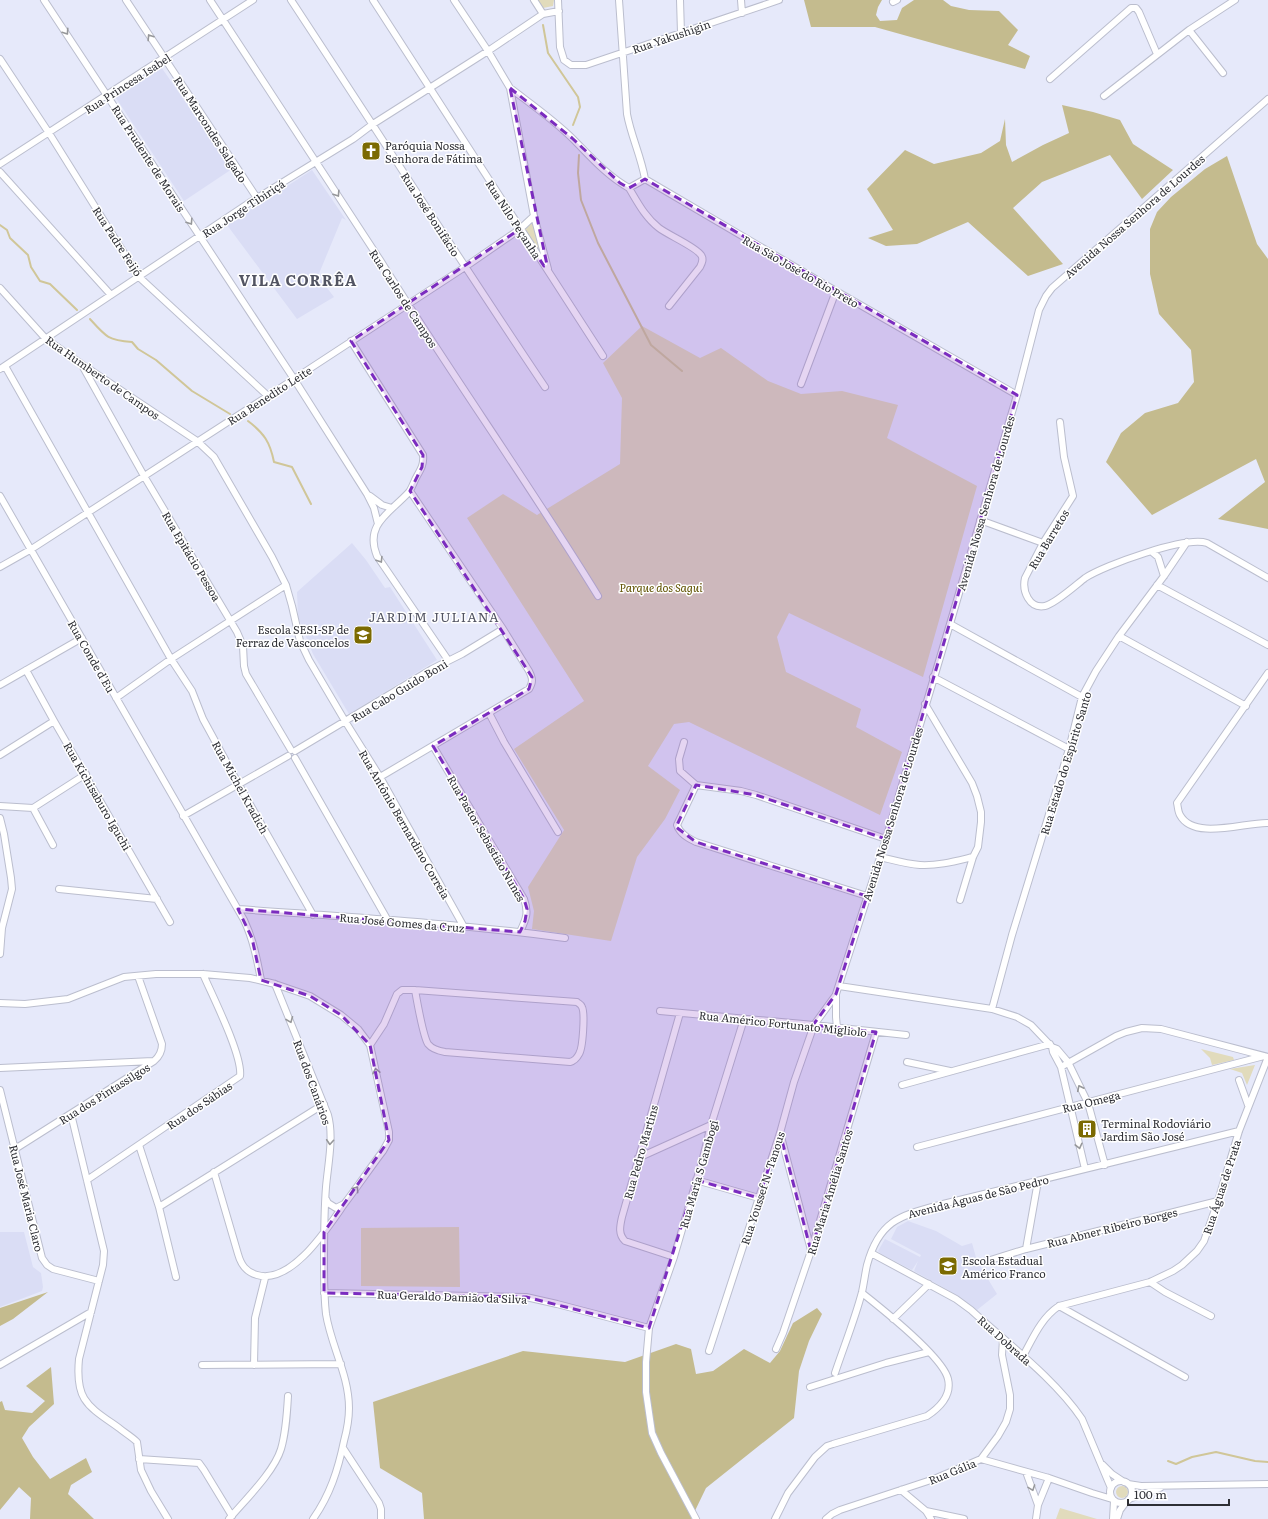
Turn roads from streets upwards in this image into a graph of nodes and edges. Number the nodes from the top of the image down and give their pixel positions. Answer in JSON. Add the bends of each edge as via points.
{"nodes":[{"id":1,"x":44,"y":0,"type":"edge"},
{"id":2,"x":126,"y":0,"type":"edge"},
{"id":3,"x":210,"y":0,"type":"edge"},
{"id":4,"x":253,"y":0,"type":"edge"},
{"id":5,"x":291,"y":0,"type":"edge"},
{"id":6,"x":373,"y":0,"type":"edge"},
{"id":7,"x":454,"y":0,"type":"edge"},
{"id":8,"x":534,"y":0,"type":"edge"},
{"id":9,"x":558,"y":0,"type":"edge"},
{"id":10,"x":619,"y":0,"type":"edge"},
{"id":11,"x":680,"y":0,"type":"edge"},
{"id":12,"x":741,"y":0,"type":"edge"},
{"id":13,"x":779,"y":0,"type":"edge"},
{"id":14,"x":1235,"y":0,"type":"edge"},
{"id":15,"x":559,"y":11,"type":"junction"},
{"id":16,"x":742,"y":12,"type":"junction"},
{"id":17,"x":543,"y":14,"type":"junction"},
{"id":18,"x":223,"y":20,"type":"junction"},
{"id":19,"x":1188,"y":30,"type":"junction"},
{"id":20,"x":681,"y":33,"type":"junction"},
{"id":21,"x":488,"y":51,"type":"junction"},
{"id":22,"x":622,"y":53,"type":"junction"},
{"id":23,"x":1157,"y":54,"type":"junction"},
{"id":24,"x":164,"y":58,"type":"junction"},
{"id":25,"x":0,"y":59,"type":"edge"},
{"id":26,"x":1223,"y":73,"type":"dead end"},
{"id":27,"x":1050,"y":79,"type":"dead end"},
{"id":28,"x":431,"y":88,"type":"junction"},
{"id":29,"x":510,"y":88,"type":"junction"},
{"id":30,"x":108,"y":95,"type":"junction"},
{"id":31,"x":1104,"y":96,"type":"dead end"},
{"id":32,"x":1268,"y":99,"type":"edge"},
{"id":33,"x":373,"y":124,"type":"junction"},
{"id":34,"x":49,"y":133,"type":"junction"},
{"id":35,"x":316,"y":162,"type":"junction"},
{"id":36,"x":0,"y":164,"type":"edge"},
{"id":37,"x":0,"y":172,"type":"edge"},
{"id":38,"x":645,"y":179,"type":"junction"},
{"id":39,"x":629,"y":188,"type":"junction"},
{"id":40,"x":257,"y":198,"type":"junction"},
{"id":41,"x":534,"y":216,"type":"junction"},
{"id":42,"x":520,"y":229,"type":"junction"},
{"id":43,"x":200,"y":236,"type":"junction"},
{"id":44,"x":465,"y":267,"type":"junction"},
{"id":45,"x":549,"y":274,"type":"junction"},
{"id":46,"x":139,"y":276,"type":"junction"},
{"id":47,"x":0,"y":288,"type":"edge"},
{"id":48,"x":836,"y":291,"type":"junction"},
{"id":49,"x":111,"y":295,"type":"junction"},
{"id":50,"x":407,"y":304,"type":"junction"},
{"id":51,"x":669,"y":306,"type":"dead end"},
{"id":52,"x":46,"y":338,"type":"junction"},
{"id":53,"x":351,"y":341,"type":"junction"},
{"id":54,"x":603,"y":356,"type":"dead end"},
{"id":55,"x":83,"y":365,"type":"junction"},
{"id":56,"x":2,"y":367,"type":"edge"},
{"id":57,"x":294,"y":379,"type":"junction"},
{"id":58,"x":801,"y":384,"type":"dead end"},
{"id":59,"x":545,"y":387,"type":"dead end"},
{"id":60,"x":1017,"y":394,"type":"junction"},
{"id":61,"x":268,"y":396,"type":"junction"},
{"id":62,"x":1060,"y":422,"type":"dead end"},
{"id":63,"x":197,"y":441,"type":"junction"},
{"id":64,"x":144,"y":476,"type":"junction"},
{"id":65,"x":410,"y":491,"type":"junction"},
{"id":66,"x":367,"y":494,"type":"junction"},
{"id":67,"x":0,"y":496,"type":"edge"},
{"id":68,"x":392,"y":508,"type":"junction"},
{"id":69,"x":88,"y":512,"type":"junction"},
{"id":70,"x":980,"y":520,"type":"junction"},
{"id":71,"x":378,"y":524,"type":"junction"},
{"id":72,"x":1187,"y":542,"type":"junction"},
{"id":73,"x":1043,"y":543,"type":"junction"},
{"id":74,"x":30,"y":550,"type":"junction"},
{"id":75,"x":1152,"y":552,"type":"junction"},
{"id":76,"x":0,"y":567,"type":"edge"},
{"id":77,"x":1164,"y":576,"type":"junction"},
{"id":78,"x":1268,"y":578,"type":"edge"},
{"id":79,"x":286,"y":585,"type":"junction"},
{"id":80,"x":1157,"y":585,"type":"junction"},
{"id":81,"x":598,"y":596,"type":"dead end"},
{"id":82,"x":230,"y":620,"type":"junction"},
{"id":83,"x":950,"y":624,"type":"junction"},
{"id":84,"x":503,"y":629,"type":"junction"},
{"id":85,"x":1119,"y":636,"type":"junction"},
{"id":86,"x":82,"y":638,"type":"junction"},
{"id":87,"x":1268,"y":645,"type":"edge"},
{"id":88,"x":171,"y":659,"type":"junction"},
{"id":89,"x":448,"y":660,"type":"junction"},
{"id":90,"x":26,"y":670,"type":"junction"},
{"id":91,"x":1268,"y":673,"type":"edge"},
{"id":92,"x":933,"y":677,"type":"junction"},
{"id":93,"x":0,"y":685,"type":"edge"},
{"id":94,"x":1082,"y":697,"type":"junction"},
{"id":95,"x":116,"y":698,"type":"junction"},
{"id":96,"x":926,"y":704,"type":"junction"},
{"id":97,"x":1246,"y":706,"type":"junction"},
{"id":98,"x":489,"y":713,"type":"junction"},
{"id":99,"x":54,"y":722,"type":"junction"},
{"id":100,"x":345,"y":722,"type":"junction"},
{"id":101,"x":684,"y":742,"type":"dead end"},
{"id":102,"x":433,"y":746,"type":"junction"},
{"id":103,"x":1069,"y":749,"type":"junction"},
{"id":104,"x":292,"y":754,"type":"junction"},
{"id":105,"x":0,"y":756,"type":"edge"},
{"id":106,"x":86,"y":774,"type":"junction"},
{"id":107,"x":380,"y":777,"type":"junction"},
{"id":108,"x":239,"y":785,"type":"junction"},
{"id":109,"x":696,"y":785,"type":"junction"},
{"id":110,"x":0,"y":806,"type":"edge"},
{"id":111,"x":33,"y":808,"type":"junction"},
{"id":112,"x":183,"y":816,"type":"junction"},
{"id":113,"x":0,"y":818,"type":"edge"},
{"id":114,"x":1268,"y":823,"type":"edge"},
{"id":115,"x":558,"y":832,"type":"dead end"},
{"id":116,"x":886,"y":839,"type":"junction"},
{"id":117,"x":53,"y":845,"type":"dead end"},
{"id":118,"x":880,"y":857,"type":"junction"},
{"id":119,"x":973,"y":857,"type":"junction"},
{"id":120,"x":59,"y":889,"type":"dead end"},
{"id":121,"x":867,"y":896,"type":"junction"},
{"id":122,"x":157,"y":899,"type":"junction"},
{"id":123,"x":960,"y":900,"type":"dead end"},
{"id":124,"x":238,"y":909,"type":"junction"},
{"id":125,"x":313,"y":914,"type":"junction"},
{"id":126,"x":387,"y":919,"type":"junction"},
{"id":127,"x":170,"y":922,"type":"dead end"},
{"id":128,"x":464,"y":927,"type":"junction"},
{"id":129,"x":520,"y":932,"type":"junction"},
{"id":130,"x":566,"y":938,"type":"dead end"},
{"id":131,"x":0,"y":954,"type":"edge"},
{"id":132,"x":203,"y":974,"type":"junction"},
{"id":133,"x":138,"y":976,"type":"junction"},
{"id":134,"x":261,"y":980,"type":"junction"},
{"id":135,"x":276,"y":984,"type":"junction"},
{"id":136,"x":839,"y":986,"type":"junction"},
{"id":137,"x":414,"y":990,"type":"junction"},
{"id":138,"x":836,"y":994,"type":"junction"},
{"id":139,"x":0,"y":1003,"type":"edge"},
{"id":140,"x":992,"y":1009,"type":"junction"},
{"id":141,"x":660,"y":1011,"type":"dead end"},
{"id":142,"x":680,"y":1013,"type":"junction"},
{"id":143,"x":744,"y":1019,"type":"junction"},
{"id":144,"x":814,"y":1025,"type":"junction"},
{"id":145,"x":837,"y":1028,"type":"junction"},
{"id":146,"x":876,"y":1032,"type":"junction"},
{"id":147,"x":906,"y":1035,"type":"dead end"},
{"id":148,"x":370,"y":1045,"type":"junction"},
{"id":149,"x":1051,"y":1045,"type":"junction"},
{"id":150,"x":1267,"y":1056,"type":"edge"},
{"id":151,"x":154,"y":1061,"type":"junction"},
{"id":152,"x":907,"y":1062,"type":"dead end"},
{"id":153,"x":1068,"y":1062,"type":"junction"},
{"id":154,"x":1061,"y":1067,"type":"junction"},
{"id":155,"x":0,"y":1068,"type":"edge"},
{"id":156,"x":952,"y":1071,"type":"junction"},
{"id":157,"x":1239,"y":1080,"type":"dead end"},
{"id":158,"x":902,"y":1085,"type":"dead end"},
{"id":159,"x":0,"y":1090,"type":"edge"},
{"id":160,"x":1088,"y":1103,"type":"junction"},
{"id":161,"x":324,"y":1104,"type":"junction"},
{"id":162,"x":1248,"y":1105,"type":"junction"},
{"id":163,"x":1070,"y":1107,"type":"junction"},
{"id":164,"x":71,"y":1114,"type":"junction"},
{"id":165,"x":711,"y":1125,"type":"junction"},
{"id":166,"x":1239,"y":1131,"type":"junction"},
{"id":167,"x":780,"y":1133,"type":"junction"},
{"id":168,"x":139,"y":1145,"type":"junction"},
{"id":169,"x":917,"y":1147,"type":"dead end"},
{"id":170,"x":15,"y":1149,"type":"junction"},
{"id":171,"x":638,"y":1158,"type":"junction"},
{"id":172,"x":1105,"y":1164,"type":"junction"},
{"id":173,"x":1085,"y":1170,"type":"junction"},
{"id":174,"x":214,"y":1172,"type":"junction"},
{"id":175,"x":87,"y":1180,"type":"junction"},
{"id":176,"x":696,"y":1180,"type":"junction"},
{"id":177,"x":1038,"y":1181,"type":"junction"},
{"id":178,"x":326,"y":1197,"type":"junction"},
{"id":179,"x":759,"y":1198,"type":"junction"},
{"id":180,"x":1218,"y":1201,"type":"junction"},
{"id":181,"x":344,"y":1204,"type":"junction"},
{"id":182,"x":158,"y":1207,"type":"junction"},
{"id":183,"x":324,"y":1232,"type":"junction"},
{"id":184,"x":1026,"y":1249,"type":"junction"},
{"id":185,"x":811,"y":1251,"type":"junction"},
{"id":186,"x":871,"y":1253,"type":"junction"},
{"id":187,"x":674,"y":1257,"type":"junction"},
{"id":188,"x":984,"y":1262,"type":"dead end"},
{"id":189,"x":176,"y":1277,"type":"dead end"},
{"id":190,"x":265,"y":1278,"type":"junction"},
{"id":191,"x":99,"y":1281,"type":"junction"},
{"id":192,"x":1150,"y":1282,"type":"junction"},
{"id":193,"x":929,"y":1284,"type":"junction"},
{"id":194,"x":324,"y":1293,"type":"junction"},
{"id":195,"x":862,"y":1293,"type":"junction"},
{"id":196,"x":1059,"y":1306,"type":"junction"},
{"id":197,"x":91,"y":1312,"type":"junction"},
{"id":198,"x":1211,"y":1316,"type":"dead end"},
{"id":199,"x":893,"y":1319,"type":"junction"},
{"id":200,"x":649,"y":1328,"type":"junction"},
{"id":201,"x":1003,"y":1339,"type":"junction"},
{"id":202,"x":776,"y":1349,"type":"dead end"},
{"id":203,"x":709,"y":1351,"type":"dead end"},
{"id":204,"x":929,"y":1352,"type":"junction"},
{"id":205,"x":1023,"y":1356,"type":"junction"},
{"id":206,"x":341,"y":1364,"type":"junction"},
{"id":207,"x":0,"y":1365,"type":"edge"},
{"id":208,"x":202,"y":1365,"type":"dead end"},
{"id":209,"x":254,"y":1365,"type":"junction"},
{"id":210,"x":835,"y":1373,"type":"dead end"},
{"id":211,"x":1186,"y":1377,"type":"dead end"},
{"id":212,"x":810,"y":1387,"type":"dead end"},
{"id":213,"x":288,"y":1396,"type":"dead end"},
{"id":214,"x":343,"y":1448,"type":"junction"},
{"id":215,"x":139,"y":1459,"type":"junction"},
{"id":216,"x":981,"y":1459,"type":"junction"},
{"id":217,"x":1102,"y":1464,"type":"junction"},
{"id":218,"x":1026,"y":1472,"type":"junction"},
{"id":219,"x":1049,"y":1478,"type":"junction"},
{"id":220,"x":1126,"y":1483,"type":"junction"},
{"id":221,"x":1268,"y":1484,"type":"edge"},
{"id":222,"x":1167,"y":1486,"type":"junction"},
{"id":223,"x":901,"y":1490,"type":"junction"},
{"id":224,"x":1110,"y":1490,"type":"junction"},
{"id":225,"x":1092,"y":1493,"type":"junction"},
{"id":226,"x":1113,"y":1500,"type":"junction"},
{"id":227,"x":1128,"y":1500,"type":"junction"},
{"id":228,"x":1038,"y":1505,"type":"junction"},
{"id":229,"x":926,"y":1511,"type":"junction"},
{"id":230,"x":945,"y":1517,"type":"edge"},
{"id":231,"x":231,"y":1518,"type":"edge"},
{"id":232,"x":168,"y":1519,"type":"edge"},
{"id":233,"x":313,"y":1519,"type":"edge"},
{"id":234,"x":381,"y":1519,"type":"edge"},
{"id":235,"x":696,"y":1519,"type":"edge"},
{"id":236,"x":775,"y":1519,"type":"edge"},
{"id":237,"x":826,"y":1519,"type":"edge"},
{"id":238,"x":931,"y":1519,"type":"edge"},
{"id":239,"x":964,"y":1519,"type":"edge"},
{"id":240,"x":1036,"y":1519,"type":"edge"},
{"id":241,"x":1113,"y":1519,"type":"edge"},
{"id":242,"x":1117,"y":1519,"type":"edge"}],
"edges":[{"from":1,"to":30,"type":"street","name":"Rua Prudente de Morais","one_way":true},
{"from":24,"to":2,"type":"street","name":"Rua Marcondes Salgado","one_way":true},
{"from":3,"to":18,"type":"street","name":"Rua Carlos de Campos"},
{"from":4,"to":18,"type":"street","name":"Rua Princesa Isabel"},
{"from":5,"to":33,"type":"street","name":"Rua José Bonifácio"},
{"from":6,"to":28,"type":"street","name":"Rua Nilo Peçanha"},
{"from":7,"to":21,"type":"street"},
{"from":8,"to":17,"type":"street"},
{"from":9,"to":15,"type":"street"},
{"from":10,"to":22,"type":"street"},
{"from":11,"to":20,"type":"street"},
{"from":12,"to":16,"type":"street"},
{"from":13,"to":16,"type":"street","name":"Rua Yakushigin"},
{"from":14,"to":19,"type":"street"},
{"from":15,"to":17,"type":"street"},
{"from":15,"to":22,"type":"street","name":"Rua Yakushigin","via":[[560,47],[564,60],[579,66]]},
{"from":16,"to":20,"type":"street","name":"Rua Yakushigin"},
{"from":17,"to":21,"type":"street","name":"Rua Jorge Tibiriçá"},
{"from":18,"to":24,"type":"street","name":"Rua Princesa Isabel"},
{"from":18,"to":35,"type":"street","name":"Rua Carlos de Campos"},
{"from":19,"to":23,"type":"street"},
{"from":19,"to":26,"type":"street"},
{"from":20,"to":22,"type":"street","name":"Rua Yakushigin"},
{"from":21,"to":28,"type":"street","name":"Rua Jorge Tibiriçá"},
{"from":21,"to":29,"type":"street"},
{"from":22,"to":38,"type":"street","via":[[626,114],[643,165]]},
{"from":23,"to":27,"type":"street","via":[[1139,12],[1134,7]]},
{"from":23,"to":31,"type":"street"},
{"from":24,"to":30,"type":"street","name":"Rua Princesa Isabel"},
{"from":24,"to":40,"type":"street","name":"Rua Marcondes Salgado"},
{"from":25,"to":34,"type":"street","name":"Rua Padre Feijó"},
{"from":28,"to":33,"type":"street","name":"Rua Jorge Tibiriçá"},
{"from":28,"to":42,"type":"street","name":"Rua Nilo Peçanha"},
{"from":29,"to":39,"type":"street"},
{"from":29,"to":41,"type":"street"},
{"from":30,"to":34,"type":"street","name":"Rua Princesa Isabel"},
{"from":30,"to":43,"type":"street","name":"Rua Prudente de Morais","one_way":true},
{"from":32,"to":60,"type":"street","name":"Avenida Nossa Senhora de Lourdes","via":[[1052,288],[1039,310]]},
{"from":33,"to":35,"type":"street","name":"Rua Jorge Tibiriçá"},
{"from":33,"to":44,"type":"street","name":"Rua José Bonifácio"},
{"from":34,"to":36,"type":"street","name":"Rua Princesa Isabel"},
{"from":34,"to":46,"type":"street","name":"Rua Padre Feijó"},
{"from":35,"to":40,"type":"street","name":"Rua Jorge Tibiriçá"},
{"from":35,"to":50,"type":"street","name":"Rua Carlos de Campos","one_way":true},
{"from":37,"to":49,"type":"street"},
{"from":38,"to":39,"type":"street"},
{"from":38,"to":48,"type":"street","name":"Rua São José do Rio Preto"},
{"from":39,"to":51,"type":"street","via":[[652,223],[697,251],[702,257],[702,263]]},
{"from":40,"to":43,"type":"street","name":"Rua Jorge Tibiriçá"},
{"from":41,"to":42,"type":"street","name":"Rua Benedito Leite"},
{"from":41,"to":45,"type":"street"},
{"from":42,"to":44,"type":"street","name":"Rua Benedito Leite"},
{"from":42,"to":45,"type":"street","name":"Rua Nilo Peçanha"},
{"from":43,"to":46,"type":"street","name":"Rua Jorge Tibiriçá"},
{"from":43,"to":57,"type":"street","name":"Rua Prudente de Morais"},
{"from":44,"to":50,"type":"street","name":"Rua Benedito Leite"},
{"from":44,"to":59,"type":"street","name":"Rua José Bonifácio"},
{"from":45,"to":54,"type":"street","name":"Rua Nilo Peçanha"},
{"from":46,"to":49,"type":"street","name":"Rua Jorge Tibiriçá"},
{"from":46,"to":61,"type":"street","name":"Rua Padre Feijó"},
{"from":47,"to":52,"type":"street","name":"Rua Humberto de Campos"},
{"from":48,"to":58,"type":"street"},
{"from":48,"to":60,"type":"street","name":"Rua São José do Rio Preto"},
{"from":49,"to":52,"type":"street","name":"Rua Jorge Tibiriçá"},
{"from":50,"to":53,"type":"street","name":"Rua Benedito Leite"},
{"from":50,"to":81,"type":"street","name":"Rua Carlos de Campos"},
{"from":52,"to":55,"type":"street","name":"Rua Humberto de Campos"},
{"from":52,"to":56,"type":"street","name":"Rua Jorge Tibiriçá"},
{"from":53,"to":57,"type":"street","name":"Rua Benedito Leite"},
{"from":53,"to":65,"type":"street","via":[[423,455],[422,468]]},
{"from":55,"to":63,"type":"street","name":"Rua Humberto de Campos"},
{"from":55,"to":64,"type":"street","name":"Rua Epitácio Pessoa"},
{"from":56,"to":69,"type":"street","name":"Rua Michel Kradich"},
{"from":57,"to":61,"type":"street","name":"Rua Benedito Leite"},
{"from":57,"to":66,"type":"street","name":"Rua Prudente de Morais"},
{"from":60,"to":70,"type":"street","name":"Avenida Nossa Senhora de Lourdes"},
{"from":61,"to":63,"type":"street","name":"Rua Benedito Leite"},
{"from":62,"to":73,"type":"street","name":"Rua Barretos","via":[[1073,496]]},
{"from":63,"to":64,"type":"street","name":"Rua Benedito Leite"},
{"from":63,"to":79,"type":"street","name":"Rua Humberto de Campos","via":[[219,464]]},
{"from":64,"to":69,"type":"street","name":"Rua Benedito Leite"},
{"from":64,"to":82,"type":"street","name":"Rua Epitácio Pessoa"},
{"from":65,"to":68,"type":"street"},
{"from":65,"to":84,"type":"street"},
{"from":66,"to":68,"type":"street"},
{"from":66,"to":71,"type":"street","name":"Rua Prudente de Morais"},
{"from":67,"to":74,"type":"street","name":"Rua Conde d'Eu"},
{"from":68,"to":71,"type":"street"},
{"from":69,"to":74,"type":"street","name":"Rua Benedito Leite"},
{"from":69,"to":88,"type":"street","name":"Rua Michel Kradich"},
{"from":70,"to":73,"type":"street"},
{"from":70,"to":83,"type":"street","name":"Avenida Nossa Senhora de Lourdes"},
{"from":71,"to":89,"type":"street","one_way":true,"via":[[373,541],[377,556]]},
{"from":72,"to":75,"type":"street","name":"Rua Barretos"},
{"from":72,"to":77,"type":"street","name":"Rua Estado do Espírito Santo"},
{"from":72,"to":78,"type":"street","name":"Rua Barretos","via":[[1206,543]]},
{"from":73,"to":75,"type":"street","name":"Rua Barretos","via":[[1024,584],[1025,594],[1036,606],[1048,606],[1086,578],[1103,569]]},
{"from":74,"to":76,"type":"street","name":"Rua Benedito Leite"},
{"from":74,"to":86,"type":"street","name":"Rua Conde d'Eu"},
{"from":75,"to":77,"type":"street","via":[[1158,557]]},
{"from":77,"to":80,"type":"street","name":"Rua Estado do Espírito Santo"},
{"from":79,"to":82,"type":"street"},
{"from":79,"to":100,"type":"street","name":"Rua Antônio Bernardino Correia","via":[[300,643]]},
{"from":80,"to":85,"type":"street","name":"Rua Estado do Espírito Santo"},
{"from":80,"to":87,"type":"street"},
{"from":82,"to":88,"type":"street"},
{"from":82,"to":104,"type":"street","name":"Rua Epitácio Pessoa","via":[[243,646],[246,674]]},
{"from":83,"to":92,"type":"street","name":"Avenida Nossa Senhora de Lourdes"},
{"from":83,"to":94,"type":"street"},
{"from":84,"to":89,"type":"street","name":"Rua Cabo Guido Boni"},
{"from":84,"to":98,"type":"street","via":[[529,671],[533,683],[529,689]]},
{"from":85,"to":94,"type":"street","name":"Rua Estado do Espírito Santo"},
{"from":85,"to":97,"type":"street"},
{"from":86,"to":90,"type":"street"},
{"from":86,"to":95,"type":"street","name":"Rua Conde d'Eu"},
{"from":88,"to":95,"type":"street"},
{"from":88,"to":108,"type":"street","name":"Rua Michel Kradich","via":[[192,691],[203,719]]},
{"from":89,"to":100,"type":"street","name":"Rua Cabo Guido Boni"},
{"from":90,"to":93,"type":"street"},
{"from":90,"to":99,"type":"street","name":"Rua Kichisaburo Iguchi"},
{"from":91,"to":97,"type":"street"},
{"from":92,"to":96,"type":"street","name":"Avenida Nossa Senhora de Lourdes"},
{"from":92,"to":103,"type":"street"},
{"from":94,"to":103,"type":"street","name":"Rua Estado do Espírito Santo"},
{"from":95,"to":112,"type":"street","name":"Rua Conde d'Eu"},
{"from":96,"to":116,"type":"street","name":"Avenida Nossa Senhora de Lourdes"},
{"from":96,"to":119,"type":"street","via":[[977,796],[981,822],[978,847]]},
{"from":97,"to":114,"type":"street","via":[[1178,803],[1179,814],[1182,819],[1196,827],[1209,830]]},
{"from":98,"to":102,"type":"street"},
{"from":98,"to":115,"type":"street"},
{"from":99,"to":105,"type":"street"},
{"from":99,"to":106,"type":"street","name":"Rua Kichisaburo Iguchi"},
{"from":100,"to":104,"type":"street","name":"Rua Cabo Guido Boni"},
{"from":100,"to":107,"type":"street","name":"Rua Antônio Bernardino Correia"},
{"from":101,"to":109,"type":"street","via":[[679,760],[680,771]]},
{"from":102,"to":107,"type":"street"},
{"from":102,"to":129,"type":"street","name":"Rua Pastor Sebastião Nunes","via":[[524,899],[527,914]]},
{"from":103,"to":140,"type":"street","name":"Rua Estado do Espírito Santo"},
{"from":104,"to":108,"type":"street","name":"Rua Cabo Guido Boni"},
{"from":104,"to":126,"type":"street","name":"Rua Epitácio Pessoa"},
{"from":106,"to":111,"type":"street"},
{"from":106,"to":122,"type":"street","name":"Rua Kichisaburo Iguchi"},
{"from":107,"to":128,"type":"street","name":"Rua Antônio Bernardino Correia"},
{"from":108,"to":112,"type":"street","name":"Rua Cabo Guido Boni"},
{"from":108,"to":125,"type":"street","name":"Rua Michel Kradich"},
{"from":109,"to":116,"type":"street","via":[[742,791]]},
{"from":109,"to":121,"type":"street","via":[[677,825],[687,838]]},
{"from":110,"to":111,"type":"street"},
{"from":111,"to":117,"type":"street"},
{"from":112,"to":124,"type":"street","name":"Rua Conde d'Eu"},
{"from":113,"to":131,"type":"street","via":[[12,889],[2,928]]},
{"from":116,"to":118,"type":"street","name":"Avenida Nossa Senhora de Lourdes"},
{"from":118,"to":119,"type":"street","via":[[921,865],[942,864]]},
{"from":118,"to":121,"type":"street","name":"Avenida Nossa Senhora de Lourdes"},
{"from":119,"to":123,"type":"street"},
{"from":120,"to":122,"type":"street"},
{"from":121,"to":136,"type":"street","name":"Avenida Nossa Senhora de Lourdes"},
{"from":122,"to":127,"type":"street","name":"Rua Kichisaburo Iguchi"},
{"from":124,"to":125,"type":"street","name":"Rua José Gomes da Cruz"},
{"from":124,"to":134,"type":"street","name":"Rua Conde d'Eu","via":[[252,938]]},
{"from":125,"to":126,"type":"street","name":"Rua José Gomes da Cruz"},
{"from":126,"to":128,"type":"street","name":"Rua José Gomes da Cruz"},
{"from":128,"to":129,"type":"street","name":"Rua José Gomes da Cruz"},
{"from":129,"to":130,"type":"street","name":"Rua José Gomes da Cruz"},
{"from":132,"to":133,"type":"street"},
{"from":132,"to":134,"type":"street"},
{"from":132,"to":168,"type":"street","name":"Rua dos Sábias","via":[[232,1043],[240,1076]]},
{"from":133,"to":139,"type":"street","via":[[124,977],[68,999],[25,1004]]},
{"from":133,"to":151,"type":"street","name":"Rua dos Pintassilgos","via":[[162,1044],[162,1052]]},
{"from":134,"to":135,"type":"street"},
{"from":135,"to":148,"type":"street","via":[[310,996],[340,1015],[358,1029]]},
{"from":135,"to":161,"type":"street","name":"Rua dos Canários","one_way":true},
{"from":136,"to":138,"type":"street","name":"Avenida Nossa Senhora de Lourdes"},
{"from":136,"to":140,"type":"street"},
{"from":137,"to":137,"type":"street","via":[[577,1002],[583,1011],[579,1054],[570,1062],[437,1051],[426,1040]]},
{"from":137,"to":148,"type":"street","via":[[402,990],[397,994],[384,1024]]},
{"from":138,"to":144,"type":"street","name":"Rua Youssef N. Tanous"},
{"from":138,"to":145,"type":"street"},
{"from":140,"to":149,"type":"street","via":[[1017,1017],[1031,1025]]},
{"from":141,"to":142,"type":"street","name":"Rua Américo Fortunato Migliolo"},
{"from":142,"to":143,"type":"street","name":"Rua Américo Fortunato Migliolo"},
{"from":142,"to":171,"type":"street","name":"Rua Pedro Martins"},
{"from":143,"to":144,"type":"street","name":"Rua Américo Fortunato Migliolo"},
{"from":143,"to":165,"type":"street","name":"Rua Maria S Gambogi"},
{"from":144,"to":145,"type":"street","name":"Rua Américo Fortunato Migliolo"},
{"from":144,"to":167,"type":"street","name":"Rua Youssef N. Tanous"},
{"from":145,"to":146,"type":"street","name":"Rua Américo Fortunato Migliolo"},
{"from":146,"to":147,"type":"street","name":"Rua Américo Fortunato Migliolo"},
{"from":146,"to":185,"type":"street","name":"Rua Maria Amélia Santos"},
{"from":181,"to":148,"type":"street","one_way":true,"via":[[389,1140]]},
{"from":149,"to":153,"type":"street"},
{"from":149,"to":154,"type":"street"},
{"from":149,"to":156,"type":"street"},
{"from":150,"to":153,"type":"street","via":[[1161,1029],[1142,1028],[1116,1036]]},
{"from":150,"to":160,"type":"street","name":"Rua Omega"},
{"from":150,"to":162,"type":"street","name":"Rua Águas de Prata"},
{"from":151,"to":155,"type":"street"},
{"from":151,"to":164,"type":"street","name":"Rua dos Pintassilgos"},
{"from":152,"to":156,"type":"street"},
{"from":153,"to":154,"type":"street"},
{"from":160,"to":153,"type":"street","one_way":true},
{"from":154,"to":163,"type":"street"},
{"from":156,"to":158,"type":"street"},
{"from":157,"to":162,"type":"street"},
{"from":159,"to":170,"type":"street","name":"Rua José Maria Claro"},
{"from":160,"to":163,"type":"street","name":"Rua Omega"},
{"from":160,"to":172,"type":"street"},
{"from":161,"to":174,"type":"street"},
{"from":161,"to":178,"type":"street","name":"Rua dos Canários","one_way":true,"via":[[330,1121]]},
{"from":162,"to":166,"type":"street","name":"Rua Águas de Prata"},
{"from":163,"to":169,"type":"street","name":"Rua Omega"},
{"from":163,"to":173,"type":"street","one_way":true},
{"from":164,"to":170,"type":"street","name":"Rua dos Pintassilgos"},
{"from":164,"to":175,"type":"street"},
{"from":165,"to":171,"type":"street"},
{"from":165,"to":176,"type":"street","name":"Rua Maria S Gambogi"},
{"from":166,"to":172,"type":"street","name":"Avenida Águas de São Pedro"},
{"from":166,"to":180,"type":"street","name":"Rua Águas de Prata"},
{"from":167,"to":179,"type":"street","name":"Rua Youssef N. Tanous"},
{"from":167,"to":185,"type":"street"},
{"from":168,"to":175,"type":"street","name":"Rua dos Sábias"},
{"from":168,"to":182,"type":"street"},
{"from":170,"to":191,"type":"street","name":"Rua José Maria Claro","via":[[42,1258],[53,1268]]},
{"from":171,"to":187,"type":"street","name":"Rua Pedro Martins","via":[[620,1233],[625,1241]]},
{"from":172,"to":173,"type":"street","name":"Avenida Águas de São Pedro"},
{"from":173,"to":177,"type":"street","name":"Avenida Águas de São Pedro"},
{"from":174,"to":182,"type":"street"},
{"from":174,"to":190,"type":"street","via":[[241,1264],[246,1270]]},
{"from":175,"to":191,"type":"street","via":[[104,1251]]},
{"from":176,"to":179,"type":"street"},
{"from":176,"to":187,"type":"street","name":"Rua Maria S Gambogi"},
{"from":177,"to":184,"type":"street"},
{"from":177,"to":186,"type":"street","name":"Avenida Águas de São Pedro","via":[[897,1218],[880,1234]]},
{"from":178,"to":181,"type":"street","via":[[328,1203],[336,1208]]},
{"from":178,"to":183,"type":"street","name":"Rua dos Canários"},
{"from":179,"to":203,"type":"street","name":"Rua Youssef N. Tanous"},
{"from":180,"to":184,"type":"street","name":"Rua Abner Ribeiro Borges"},
{"from":180,"to":192,"type":"street","name":"Rua Águas de Prata","via":[[1204,1242],[1198,1251],[1173,1271]]},
{"from":181,"to":183,"type":"street"},
{"from":182,"to":189,"type":"street"},
{"from":183,"to":190,"type":"street","via":[[298,1262],[280,1273]]},
{"from":183,"to":194,"type":"street","name":"Rua dos Canários"},
{"from":184,"to":188,"type":"street","name":"Rua Abner Ribeiro Borges"},
{"from":185,"to":202,"type":"street","name":"Rua Maria Amélia Santos"},
{"from":186,"to":193,"type":"street","name":"Rua Dobrada"},
{"from":186,"to":195,"type":"street","name":"Avenida Águas de São Pedro"},
{"from":187,"to":200,"type":"street","name":"Rua Maria S Gambogi"},
{"from":190,"to":209,"type":"street","via":[[255,1318]]},
{"from":191,"to":197,"type":"street"},
{"from":192,"to":196,"type":"street","name":"Rua Águas de Prata"},
{"from":192,"to":198,"type":"street"},
{"from":193,"to":199,"type":"street"},
{"from":193,"to":201,"type":"street","name":"Rua Dobrada","via":[[971,1310]]},
{"from":194,"to":200,"type":"street","name":"Rua Geraldo Damião da Silva","via":[[526,1297]]},
{"from":194,"to":206,"type":"street","name":"Rua dos Canários","via":[[330,1334]]},
{"from":195,"to":199,"type":"street"},
{"from":195,"to":210,"type":"street","name":"Avenida Águas de São Pedro"},
{"from":196,"to":205,"type":"street","name":"Rua Águas de Prata","via":[[1043,1321]]},
{"from":196,"to":211,"type":"street"},
{"from":197,"to":207,"type":"street"},
{"from":197,"to":215,"type":"street","via":[[79,1359],[80,1393],[93,1409],[137,1442]]},
{"from":199,"to":204,"type":"street"},
{"from":200,"to":235,"type":"street","name":"Rua Maria S Gambogi","via":[[646,1392],[652,1433]]},
{"from":201,"to":205,"type":"street","name":"Rua Dobrada"},
{"from":201,"to":216,"type":"street","name":"Rua Gália","via":[[1002,1355],[1010,1395],[1010,1409],[998,1436]]},
{"from":204,"to":212,"type":"street"},
{"from":204,"to":236,"type":"street","via":[[948,1379],[947,1395],[937,1409],[927,1416],[827,1446],[815,1457],[788,1493]]},
{"from":205,"to":217,"type":"street","name":"Rua Dobrada","via":[[1075,1409],[1087,1428]]},
{"from":206,"to":209,"type":"street"},
{"from":206,"to":214,"type":"street","name":"Rua dos Canários","via":[[349,1408]]},
{"from":208,"to":209,"type":"street"},
{"from":213,"to":231,"type":"street","via":[[286,1426],[277,1459]]},
{"from":214,"to":233,"type":"street","name":"Rua dos Canários","via":[[325,1501]]},
{"from":214,"to":234,"type":"street","via":[[379,1503]]},
{"from":215,"to":231,"type":"street","via":[[197,1463],[204,1470]]},
{"from":215,"to":232,"type":"street","via":[[142,1473]]},
{"from":216,"to":218,"type":"street"},
{"from":216,"to":223,"type":"street","name":"Rua Gália"},
{"from":217,"to":220,"type":"street","name":"Rua Dobrada"},
{"from":217,"to":224,"type":"street","name":"Rua Dobrada"},
{"from":218,"to":219,"type":"street"},
{"from":218,"to":228,"type":"street","one_way":true},
{"from":219,"to":225,"type":"street"},
{"from":219,"to":228,"type":"street"},
{"from":220,"to":222,"type":"street"},
{"from":220,"to":224,"type":"street","via":[[1118,1482]]},
{"from":220,"to":227,"type":"street","via":[[1132,1493]]},
{"from":221,"to":222,"type":"street"},
{"from":222,"to":227,"type":"street"},
{"from":223,"to":229,"type":"street"},
{"from":223,"to":237,"type":"street","name":"Rua Gália","via":[[840,1510]]},
{"from":224,"to":225,"type":"street"},
{"from":224,"to":226,"type":"street"},
{"from":225,"to":226,"type":"street"},
{"from":226,"to":227,"type":"street","via":[[1120,1503]]},
{"from":226,"to":241,"type":"street"},
{"from":227,"to":242,"type":"street"},
{"from":228,"to":240,"type":"street"},
{"from":229,"to":230,"type":"street"},
{"from":229,"to":238,"type":"street"},
{"from":230,"to":239,"type":"street"}]}
